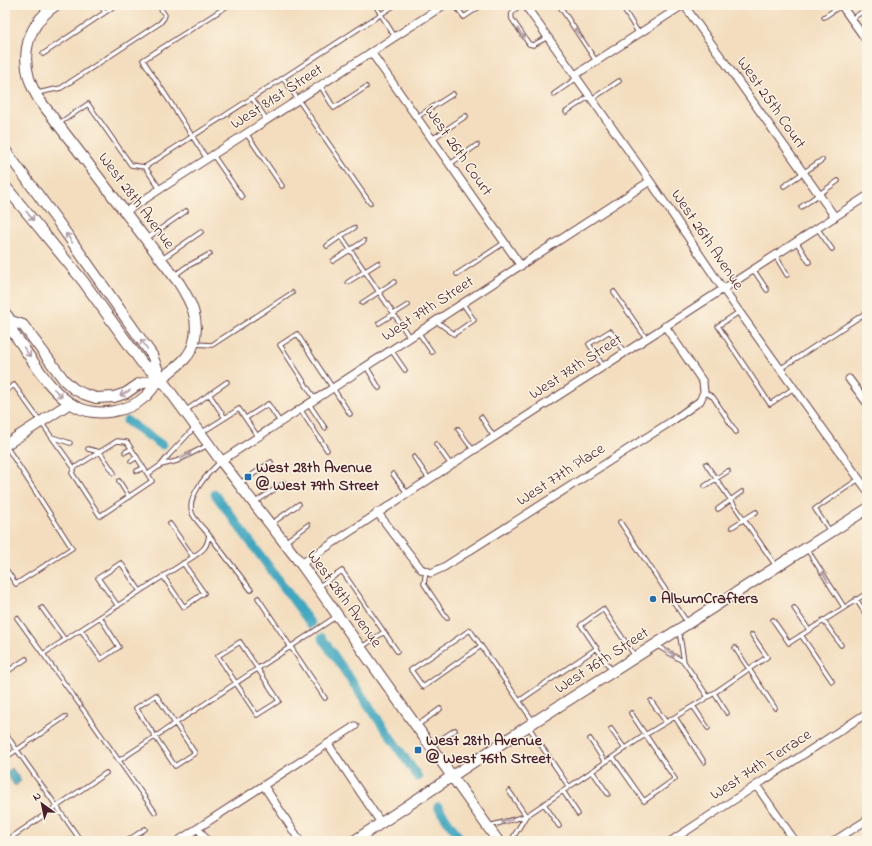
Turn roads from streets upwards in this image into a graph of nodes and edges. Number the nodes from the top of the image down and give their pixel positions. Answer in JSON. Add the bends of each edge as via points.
{"nodes":[{"id":1,"x":56,"y":5,"type":"edge"},
{"id":2,"x":444,"y":5,"type":"edge"},
{"id":3,"x":525,"y":5,"type":"edge"},
{"id":4,"x":683,"y":5,"type":"edge"},
{"id":5,"x":842,"y":5,"type":"edge"},
{"id":6,"x":434,"y":8,"type":"edge"},
{"id":7,"x":673,"y":8,"type":"edge"},
{"id":8,"x":867,"y":42,"type":"edge"},
{"id":9,"x":371,"y":52,"type":"junction"},
{"id":10,"x":576,"y":77,"type":"junction"},
{"id":11,"x":5,"y":150,"type":"edge"},
{"id":12,"x":650,"y":181,"type":"junction"},
{"id":13,"x":5,"y":186,"type":"edge"},
{"id":14,"x":867,"y":196,"type":"edge"},
{"id":15,"x":124,"y":212,"type":"junction"},
{"id":16,"x":835,"y":217,"type":"junction"},
{"id":17,"x":521,"y":266,"type":"junction"},
{"id":18,"x":723,"y":289,"type":"junction"},
{"id":19,"x":7,"y":320,"type":"edge"},
{"id":20,"x":665,"y":326,"type":"junction"},
{"id":21,"x":161,"y":379,"type":"junction"},
{"id":22,"x":850,"y":379,"type":"dead end"},
{"id":23,"x":70,"y":403,"type":"junction"},
{"id":24,"x":867,"y":403,"type":"edge"},
{"id":25,"x":5,"y":445,"type":"edge"},
{"id":26,"x":221,"y":461,"type":"junction"},
{"id":27,"x":867,"y":490,"type":"edge"},
{"id":28,"x":867,"y":508,"type":"edge"},
{"id":29,"x":377,"y":512,"type":"junction"},
{"id":30,"x":301,"y":564,"type":"junction"},
{"id":31,"x":867,"y":713,"type":"edge"},
{"id":32,"x":355,"y":726,"type":"dead end"},
{"id":33,"x":328,"y":744,"type":"junction"},
{"id":34,"x":452,"y":776,"type":"junction"},
{"id":35,"x":756,"y":785,"type":"junction"},
{"id":36,"x":264,"y":786,"type":"junction"},
{"id":37,"x":867,"y":820,"type":"edge"},
{"id":38,"x":381,"y":823,"type":"junction"},
{"id":39,"x":198,"y":828,"type":"junction"},
{"id":40,"x":178,"y":841,"type":"edge"},
{"id":41,"x":207,"y":841,"type":"edge"},
{"id":42,"x":300,"y":841,"type":"edge"},
{"id":43,"x":354,"y":841,"type":"edge"},
{"id":44,"x":498,"y":841,"type":"edge"},
{"id":45,"x":671,"y":841,"type":"edge"},
{"id":46,"x":795,"y":841,"type":"edge"},
{"id":47,"x":834,"y":841,"type":"edge"}],
"edges":[{"from":1,"to":15,"type":"street","name":"West 28th Avenue","via":[[40,19],[30,37],[26,53],[30,81],[58,124]]},
{"from":2,"to":6,"type":"street","name":"West 81st Street"},
{"from":3,"to":10,"type":"street","name":"West 26th Avenue"},
{"from":4,"to":7,"type":"street"},
{"from":4,"to":16,"type":"street","name":"West 25th Court"},
{"from":5,"to":8,"type":"street"},
{"from":6,"to":9,"type":"street","name":"West 81st Street"},
{"from":7,"to":10,"type":"street"},
{"from":9,"to":15,"type":"street","name":"West 81st Street"},
{"from":9,"to":17,"type":"street","name":"West 26th Court"},
{"from":10,"to":12,"type":"street","name":"West 26th Avenue"},
{"from":21,"to":11,"type":"street","name":"West 28th Avenue","one_way":true,"via":[[152,355]]},
{"from":12,"to":17,"type":"street","name":"West 79th Street"},
{"from":12,"to":18,"type":"street","name":"West 26th Avenue"},
{"from":13,"to":21,"type":"street","name":"West 28th Avenue","one_way":true,"via":[[82,280],[142,363]]},
{"from":14,"to":16,"type":"street","name":"West 78th Street"},
{"from":15,"to":21,"type":"street","name":"West 28th Avenue","via":[[174,276],[189,299],[195,316],[194,344],[186,358]]},
{"from":16,"to":18,"type":"street","name":"West 78th Street"},
{"from":17,"to":26,"type":"street","name":"West 79th Street"},
{"from":18,"to":20,"type":"street","name":"West 78th Street"},
{"from":18,"to":27,"type":"street","name":"West 26th Avenue"},
{"from":21,"to":19,"type":"street","one_way":true,"via":[[139,384],[114,397],[96,398],[84,394],[64,380],[24,325]]},
{"from":19,"to":23,"type":"street","one_way":true,"via":[[53,388]]},
{"from":20,"to":29,"type":"street","name":"West 78th Street"},
{"from":20,"to":29,"type":"street","name":"West 77th Place","via":[[703,382],[704,392],[700,401],[665,425],[431,573],[421,569]]},
{"from":21,"to":23,"type":"street","via":[[146,396],[122,409],[95,412]]},
{"from":21,"to":26,"type":"street","name":"West 28th Avenue"},
{"from":22,"to":24,"type":"street"},
{"from":23,"to":25,"type":"street"},
{"from":26,"to":30,"type":"street","name":"West 28th Avenue"},
{"from":28,"to":34,"type":"street","name":"West 76th Street"},
{"from":29,"to":30,"type":"street","name":"West 78th Street"},
{"from":30,"to":34,"type":"street","name":"West 28th Avenue"},
{"from":31,"to":35,"type":"street","name":"West 74th Terrace"},
{"from":32,"to":33,"type":"street"},
{"from":33,"to":36,"type":"street"},
{"from":33,"to":38,"type":"street"},
{"from":34,"to":38,"type":"street","name":"West 76th Street"},
{"from":34,"to":44,"type":"street","name":"West 28th Avenue"},
{"from":35,"to":45,"type":"street","name":"West 74th Terrace"},
{"from":35,"to":46,"type":"street"},
{"from":36,"to":39,"type":"street"},
{"from":36,"to":42,"type":"street"},
{"from":37,"to":47,"type":"street"},
{"from":38,"to":43,"type":"street","name":"West 76th Street"},
{"from":39,"to":40,"type":"street"},
{"from":39,"to":41,"type":"street"}]}
